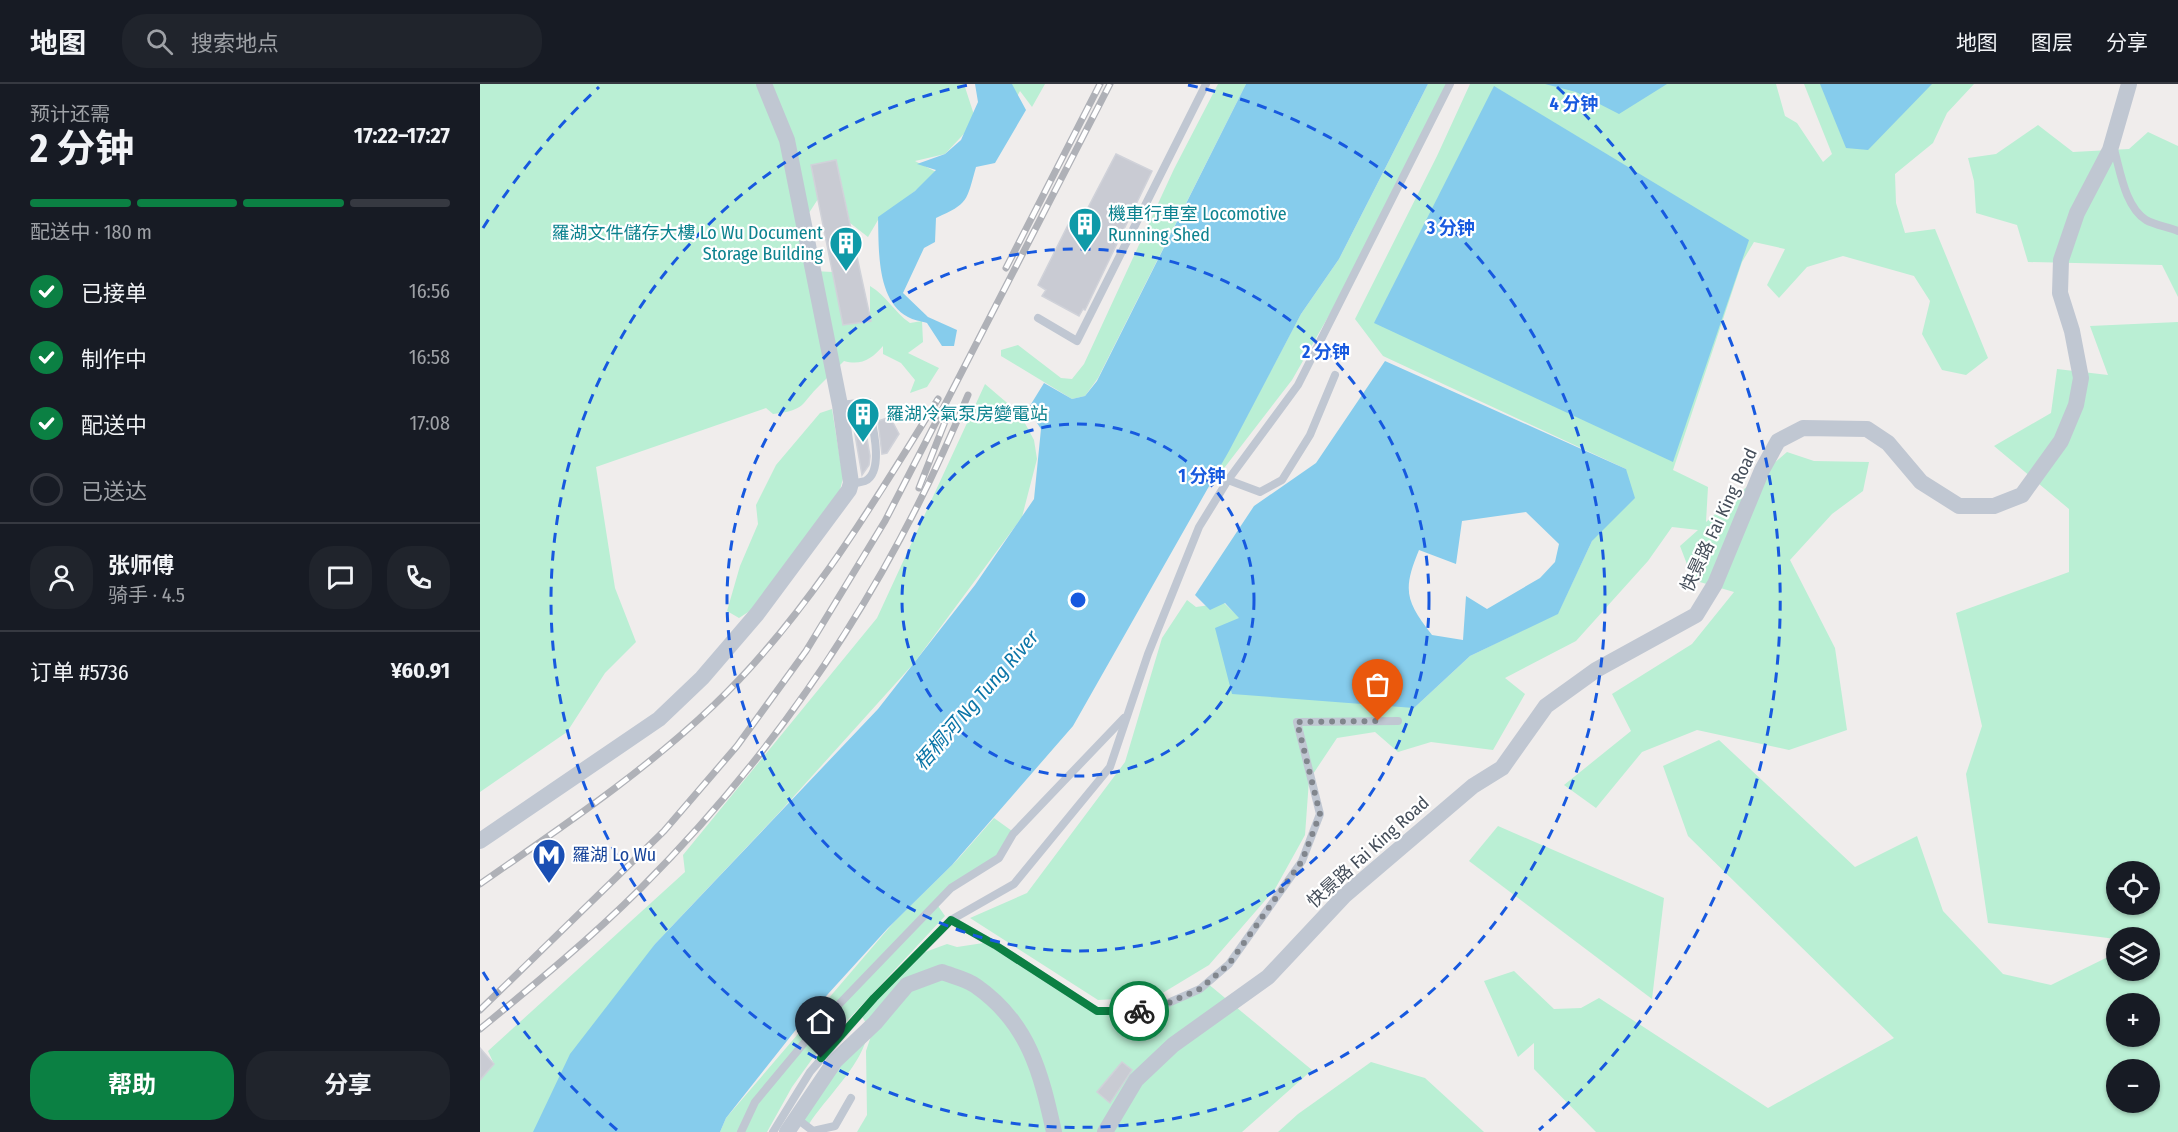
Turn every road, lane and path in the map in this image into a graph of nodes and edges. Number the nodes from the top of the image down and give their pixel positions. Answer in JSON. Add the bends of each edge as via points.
{"nodes":[{"id":1,"x":764,"y":84,"type":"edge"},
{"id":2,"x":1206,"y":84,"type":"edge"},
{"id":3,"x":1450,"y":84,"type":"edge"},
{"id":4,"x":2129,"y":84,"type":"edge"},
{"id":5,"x":2112,"y":142,"type":"junction"},
{"id":6,"x":2178,"y":231,"type":"edge"},
{"id":7,"x":1038,"y":318,"type":"dead end"},
{"id":8,"x":1335,"y":375,"type":"dead end"},
{"id":9,"x":840,"y":405,"type":"junction"},
{"id":10,"x":1228,"y":480,"type":"junction"},
{"id":11,"x":851,"y":483,"type":"junction"},
{"id":12,"x":1127,"y":716,"type":"junction"},
{"id":13,"x":1398,"y":721,"type":"dead end"},
{"id":14,"x":480,"y":841,"type":"edge"},
{"id":15,"x":951,"y":920,"type":"junction"},
{"id":16,"x":851,"y":1098,"type":"dead end"},
{"id":17,"x":791,"y":1125,"type":"edge"},
{"id":18,"x":741,"y":1132,"type":"edge"},
{"id":19,"x":773,"y":1132,"type":"edge"},
{"id":20,"x":813,"y":1132,"type":"edge"},
{"id":21,"x":1054,"y":1132,"type":"edge"},
{"id":22,"x":1105,"y":1132,"type":"edge"}],
"edges":[{"from":1,"to":9,"type":"street","via":[[787,140]]},
{"from":2,"to":7,"type":"lane","via":[[1077,341]]},
{"from":3,"to":10,"type":"lane","via":[[1298,385]]},
{"from":4,"to":5,"type":"street","name":"快景路 Fai King Road"},
{"from":5,"to":6,"type":"lane","via":[[2127,194],[2136,210],[2146,220]]},
{"from":5,"to":22,"type":"street","name":"快景路 Fai King Road","via":[[2077,213],[2061,260],[2061,293],[2081,378],[2076,405],[2061,441],[2022,495],[1994,506],[1959,506],[1921,482],[1888,443],[1867,429],[1803,428],[1778,441],[1715,584],[1696,615],[1596,670],[1546,706],[1502,768],[1473,786],[1344,896],[1268,977],[1173,1045],[1136,1080]]},
{"from":8,"to":10,"type":"lane","via":[[1310,435],[1282,480],[1260,492]]},
{"from":9,"to":11,"type":"street"},
{"from":9,"to":11,"type":"lane","via":[[868,402],[877,459],[870,477]]},
{"from":10,"to":12,"type":"lane","via":[[1200,526]]},
{"from":11,"to":14,"type":"street","via":[[757,614],[702,678],[659,719]]},
{"from":12,"to":15,"type":"lane","via":[[1110,767],[1014,884]]},
{"from":12,"to":18,"type":"lane","via":[[1013,834],[999,858],[951,888],[819,1025],[755,1102]]},
{"from":13,"to":15,"type":"lane","via":[[1297,722],[1320,814],[1302,861],[1229,964],[1200,989],[1150,1011],[1097,1011]]},
{"from":15,"to":19,"type":"lane","via":[[874,998],[810,1072]]},
{"from":16,"to":20,"type":"lane","via":[[835,1126]]},
{"from":17,"to":20,"type":"lane"},
{"from":17,"to":21,"type":"street","via":[[835,1061],[907,985],[942,972],[974,984],[1001,1007],[1026,1040],[1042,1074]]}]}
